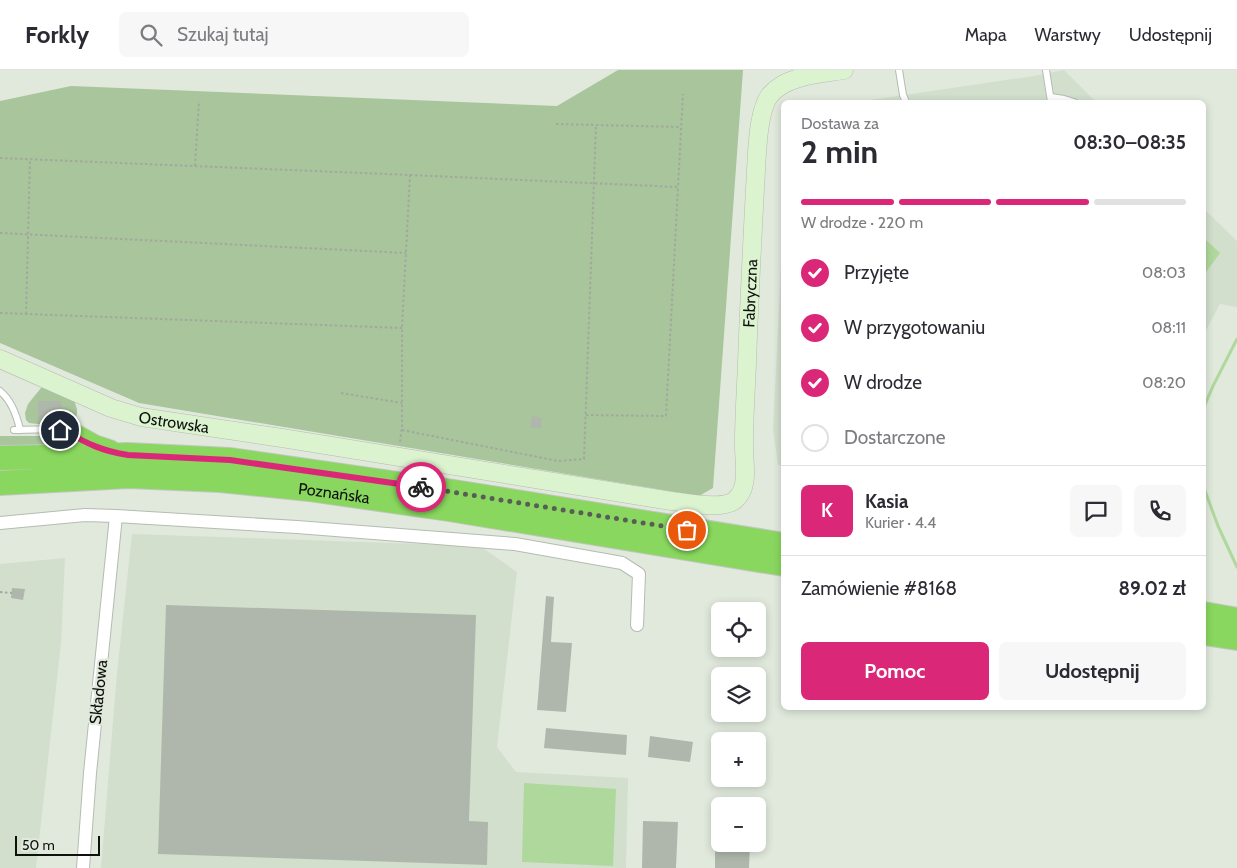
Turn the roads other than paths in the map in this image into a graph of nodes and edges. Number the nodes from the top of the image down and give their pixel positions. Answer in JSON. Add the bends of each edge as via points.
{"nodes":[{"id":1,"x":844,"y":70,"type":"edge"},
{"id":2,"x":899,"y":70,"type":"edge"},
{"id":3,"x":1046,"y":70,"type":"edge"},
{"id":4,"x":905,"y":100,"type":"edge"},
{"id":5,"x":1051,"y":100,"type":"edge"},
{"id":6,"x":1067,"y":100,"type":"edge"},
{"id":7,"x":0,"y":359,"type":"edge"},
{"id":8,"x":0,"y":391,"type":"edge"},
{"id":9,"x":76,"y":437,"type":"joint"},
{"id":10,"x":128,"y":455,"type":"junction"},
{"id":11,"x":398,"y":456,"type":"joint"},
{"id":12,"x":0,"y":458,"type":"edge"},
{"id":13,"x":0,"y":483,"type":"edge"},
{"id":14,"x":116,"y":516,"type":"junction"},
{"id":15,"x":0,"y":523,"type":"edge"},
{"id":16,"x":781,"y":545,"type":"edge"},
{"id":17,"x":781,"y":564,"type":"edge"},
{"id":18,"x":1206,"y":614,"type":"edge"},
{"id":19,"x":1237,"y":620,"type":"edge"},
{"id":20,"x":637,"y":625,"type":"dead end"},
{"id":21,"x":1206,"y":633,"type":"edge"},
{"id":22,"x":1237,"y":638,"type":"edge"},
{"id":23,"x":83,"y":868,"type":"edge"}],
"edges":[{"from":1,"to":11,"type":"street","name":"Fabryczna","via":[[789,82],[771,94],[762,113],[751,271],[745,483],[733,502],[713,506],[665,500]]},
{"from":2,"to":4,"type":"lane"},
{"from":3,"to":5,"type":"lane"},
{"from":5,"to":6,"type":"lane"},
{"from":7,"to":11,"type":"street","name":"Ostrowska","via":[[125,413]]},
{"from":8,"to":9,"type":"lane","via":[[12,406],[17,430],[60,430]]},
{"from":9,"to":10,"type":"highway","via":[[98,448]]},
{"from":10,"to":12,"type":"highway","name":"Poznańska"},
{"from":10,"to":16,"type":"highway","name":"Poznańska","via":[[230,460],[307,470]]},
{"from":13,"to":17,"type":"highway","name":"Poznańska","via":[[129,476],[220,480],[308,489]]},
{"from":14,"to":15,"type":"street","via":[[85,515]]},
{"from":14,"to":20,"type":"street","via":[[516,544],[622,563],[639,574]]},
{"from":14,"to":23,"type":"street","name":"Składowa"},
{"from":18,"to":19,"type":"highway"},
{"from":21,"to":22,"type":"highway"}]}
